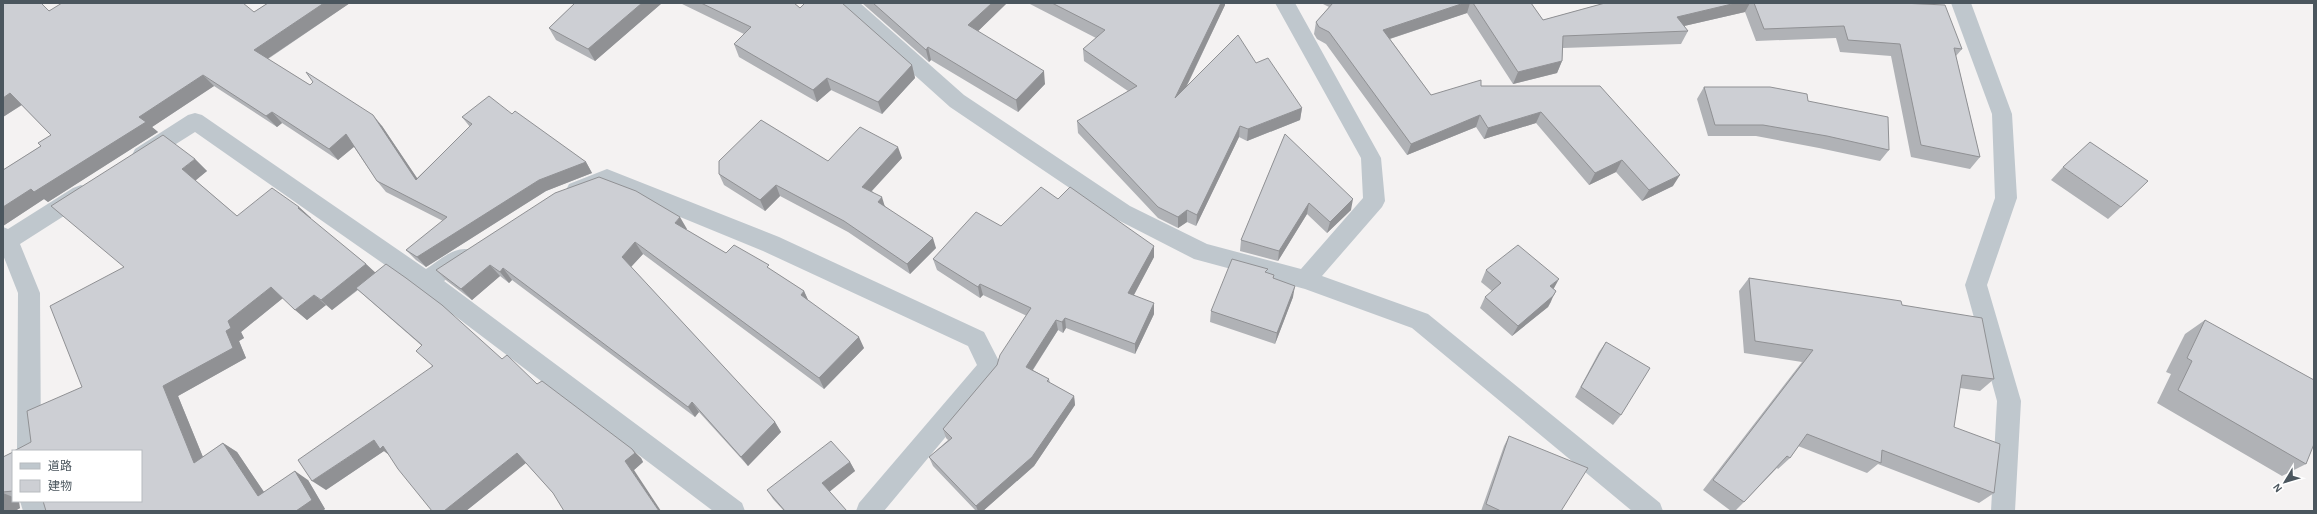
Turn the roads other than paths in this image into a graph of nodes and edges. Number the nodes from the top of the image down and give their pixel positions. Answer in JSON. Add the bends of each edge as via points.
{"nodes":[{"id":1,"x":847,"y":3,"type":"edge"},
{"id":2,"x":1285,"y":3,"type":"edge"},
{"id":3,"x":1961,"y":3,"type":"edge"},
{"id":4,"x":128,"y":164,"type":"edge"},
{"id":5,"x":94,"y":185,"type":"edge"},
{"id":6,"x":555,"y":198,"type":"edge"},
{"id":7,"x":5,"y":238,"type":"edge"},
{"id":8,"x":478,"y":248,"type":"edge"},
{"id":9,"x":1305,"y":280,"type":"junction"},
{"id":10,"x":426,"y":281,"type":"junction"},
{"id":11,"x":29,"y":450,"type":"edge"},
{"id":12,"x":733,"y":511,"type":"edge"},
{"id":13,"x":868,"y":511,"type":"edge"},
{"id":14,"x":1650,"y":511,"type":"edge"},
{"id":15,"x":2003,"y":511,"type":"edge"}],
"edges":[{"from":1,"to":9,"type":"street","via":[[957,101],[1122,212],[1202,252]]},
{"from":2,"to":9,"type":"street","via":[[1371,158],[1374,201]]},
{"from":3,"to":15,"type":"street","via":[[2002,114],[2006,198],[1976,285],[2009,401]]},
{"from":4,"to":10,"type":"street","via":[[195,121]]},
{"from":5,"to":7,"type":"street"},
{"from":6,"to":13,"type":"street","via":[[607,178],[771,244],[976,338],[990,367]]},
{"from":7,"to":11,"type":"street","via":[[29,293]]},
{"from":8,"to":10,"type":"street"},
{"from":9,"to":14,"type":"street","via":[[1420,321]]},
{"from":10,"to":12,"type":"street"}]}
